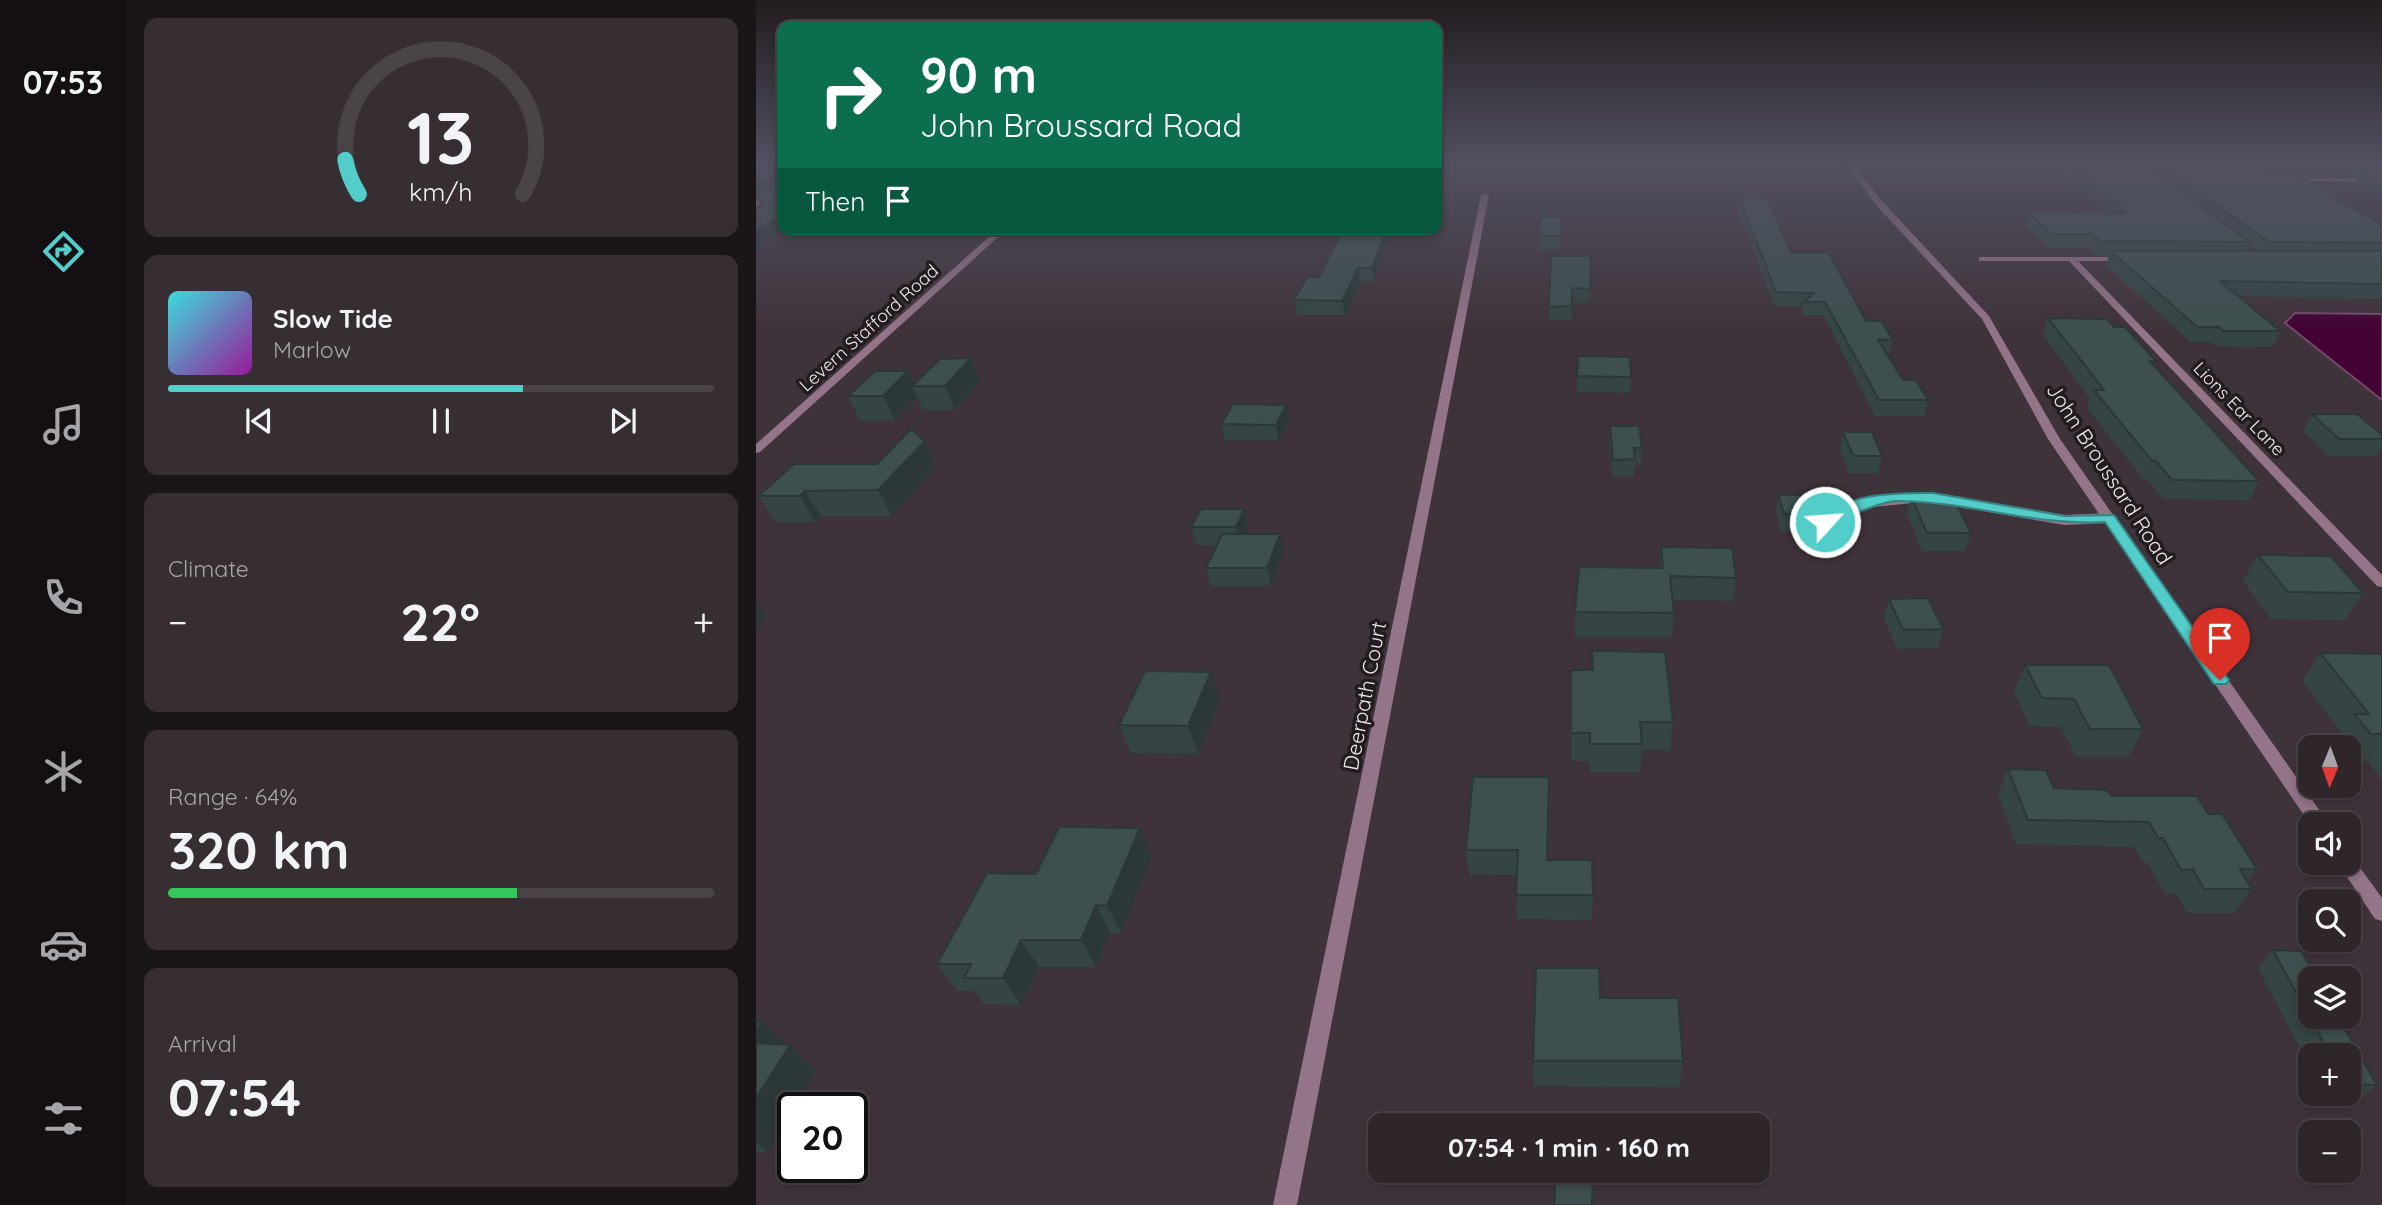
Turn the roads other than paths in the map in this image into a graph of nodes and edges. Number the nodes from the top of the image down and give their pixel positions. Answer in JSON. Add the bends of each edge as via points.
{"nodes":[{"id":1,"x":1481,"y":217,"type":"edge"},
{"id":2,"x":1893,"y":217,"type":"edge"},
{"id":3,"x":996,"y":235,"type":"edge"},
{"id":4,"x":1982,"y":259,"type":"dead end"},
{"id":5,"x":2071,"y":259,"type":"junction"},
{"id":6,"x":2138,"y":259,"type":"edge"},
{"id":7,"x":756,"y":450,"type":"edge"},
{"id":8,"x":2109,"y":518,"type":"junction"},
{"id":9,"x":1825,"y":522,"type":"dead end"},
{"id":10,"x":2382,"y":583,"type":"edge"},
{"id":11,"x":2312,"y":812,"type":"edge"},
{"id":12,"x":2355,"y":875,"type":"edge"},
{"id":13,"x":2382,"y":913,"type":"edge"},
{"id":14,"x":1285,"y":1205,"type":"edge"}],
"edges":[{"from":1,"to":14,"type":"street","name":"Deerpath Court"},
{"from":2,"to":8,"type":"street","name":"John Broussard Road","via":[[1986,318],[2054,439]]},
{"from":3,"to":7,"type":"street","name":"Levern Stafford Road"},
{"from":4,"to":5,"type":"street"},
{"from":5,"to":6,"type":"street"},
{"from":5,"to":10,"type":"street","name":"Lions Ear Lane"},
{"from":8,"to":9,"type":"lane","via":[[2065,520],[1933,497],[1885,497],[1847,509]]},
{"from":8,"to":11,"type":"street","name":"John Broussard Road"},
{"from":12,"to":13,"type":"street"}]}
